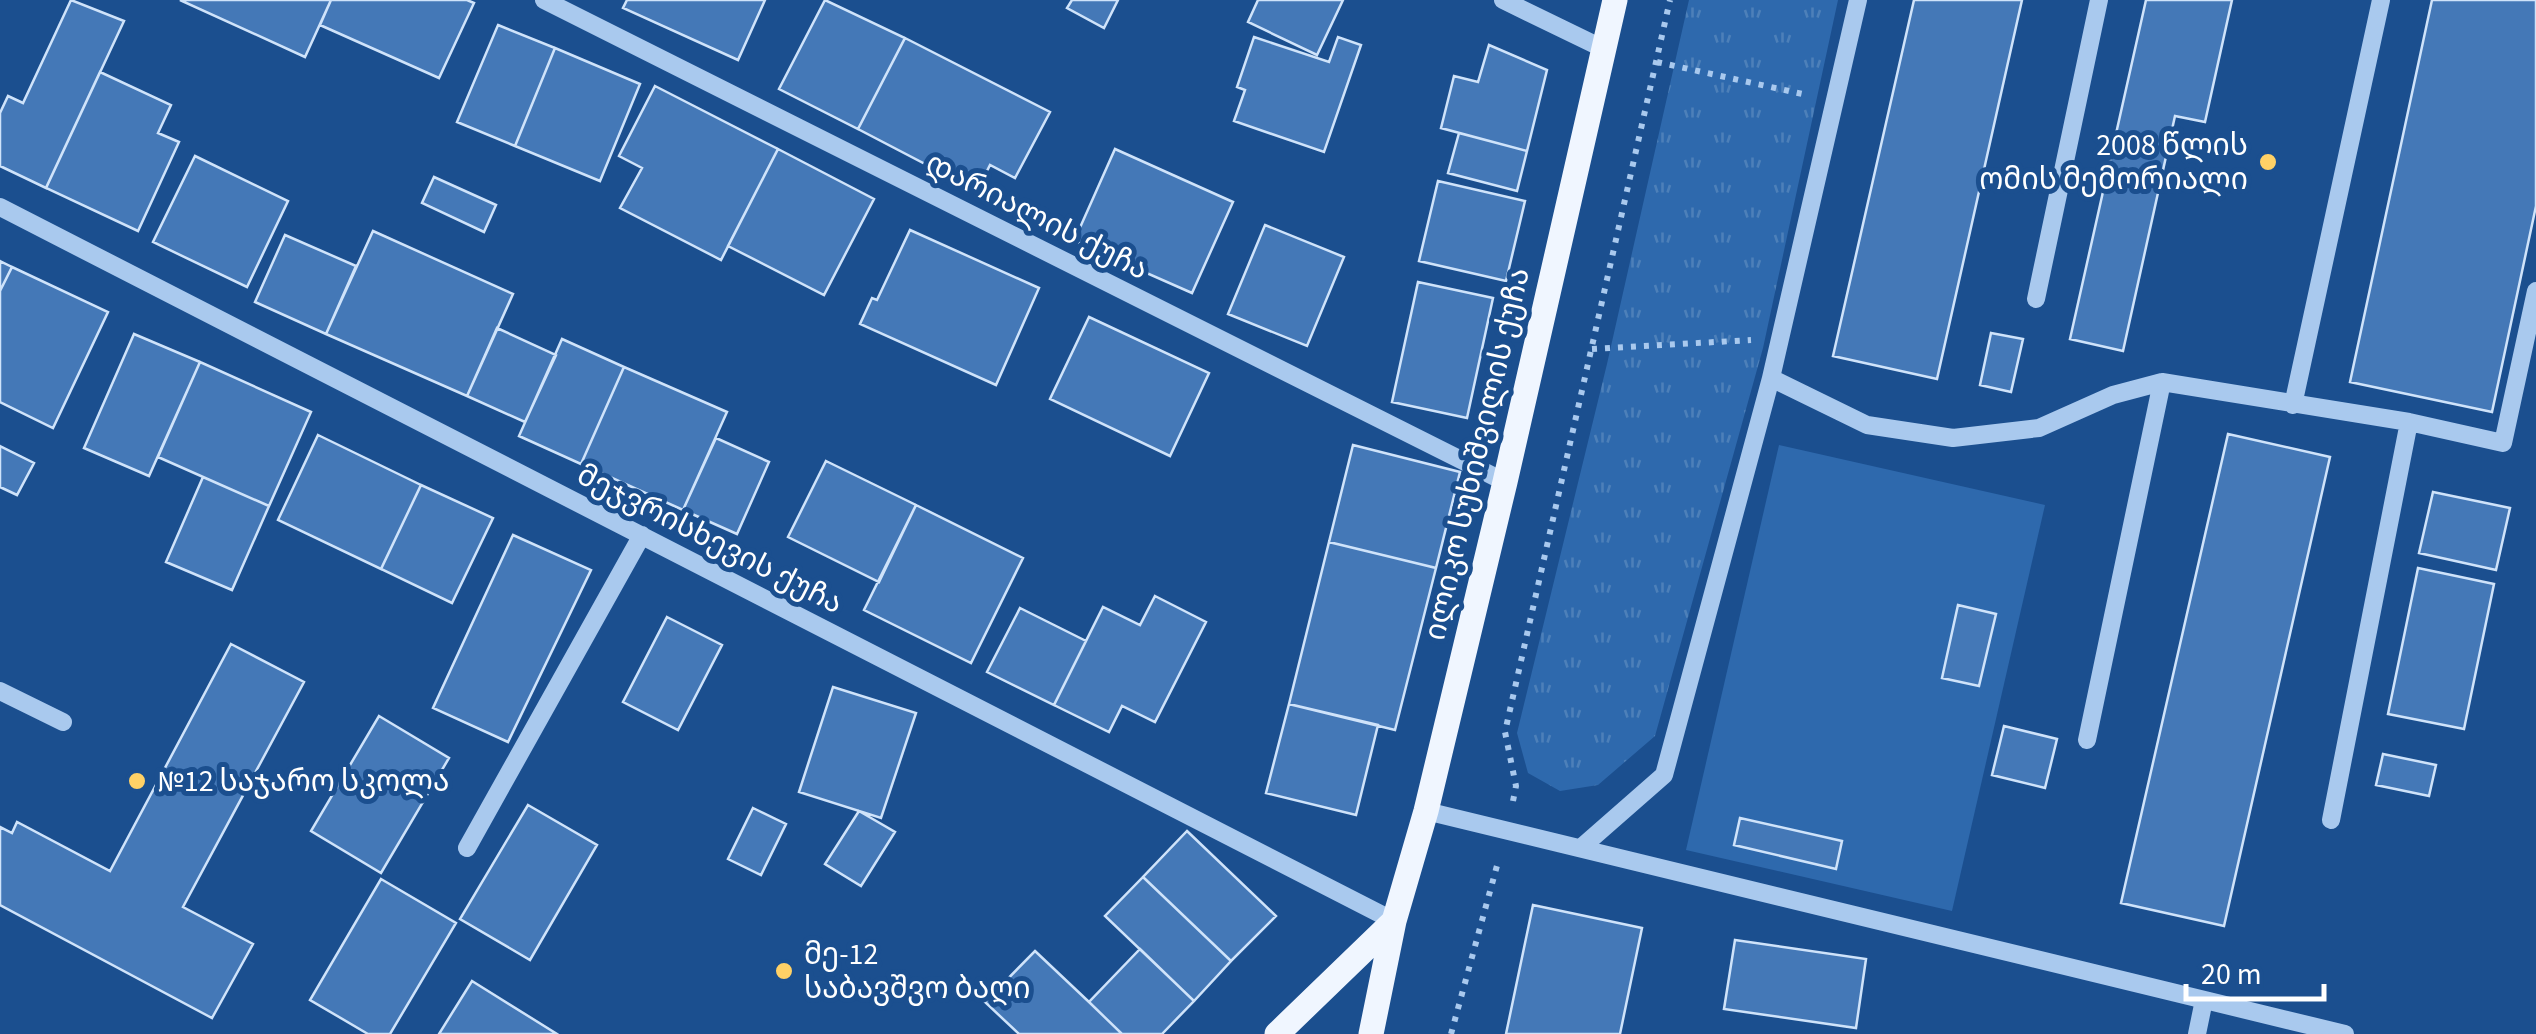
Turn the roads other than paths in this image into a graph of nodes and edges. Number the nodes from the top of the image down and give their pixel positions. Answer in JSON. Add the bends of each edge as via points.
{"nodes":[{"id":1,"x":544,"y":0,"type":"edge"},
{"id":2,"x":1503,"y":0,"type":"edge"},
{"id":3,"x":1615,"y":0,"type":"edge"},
{"id":4,"x":1858,"y":0,"type":"edge"},
{"id":5,"x":2099,"y":0,"type":"edge"},
{"id":6,"x":2382,"y":0,"type":"edge"},
{"id":7,"x":1606,"y":50,"type":"junction"},
{"id":8,"x":0,"y":206,"type":"edge"},
{"id":9,"x":2536,"y":291,"type":"edge"},
{"id":10,"x":2036,"y":299,"type":"dead end"},
{"id":11,"x":1772,"y":378,"type":"junction"},
{"id":12,"x":2162,"y":382,"type":"junction"},
{"id":13,"x":2293,"y":406,"type":"junction"},
{"id":14,"x":2409,"y":422,"type":"junction"},
{"id":15,"x":1505,"y":482,"type":"junction"},
{"id":16,"x":642,"y":535,"type":"junction"},
{"id":17,"x":0,"y":691,"type":"edge"},
{"id":18,"x":63,"y":722,"type":"dead end"},
{"id":19,"x":2087,"y":740,"type":"dead end"},
{"id":20,"x":1426,"y":812,"type":"junction"},
{"id":21,"x":2331,"y":820,"type":"dead end"},
{"id":22,"x":1583,"y":846,"type":"junction"},
{"id":23,"x":466,"y":848,"type":"dead end"},
{"id":24,"x":1394,"y":922,"type":"junction"},
{"id":25,"x":2204,"y":1000,"type":"junction"},
{"id":26,"x":1276,"y":1034,"type":"edge"},
{"id":27,"x":1371,"y":1034,"type":"edge"},
{"id":28,"x":2197,"y":1034,"type":"edge"},
{"id":29,"x":2344,"y":1034,"type":"edge"}],
"edges":[{"from":1,"to":15,"type":"street","name":"დარიალის ქუჩა"},
{"from":2,"to":7,"type":"street"},
{"from":3,"to":7,"type":"main road","name":"ილიკო სუხიშვილის ქუჩა"},
{"from":4,"to":11,"type":"street"},
{"from":5,"to":10,"type":"street"},
{"from":6,"to":13,"type":"street"},
{"from":7,"to":15,"type":"main road","name":"ილიკო სუხიშვილის ქუჩა"},
{"from":8,"to":16,"type":"street","name":"მეჯვრისხევის ქუჩა"},
{"from":9,"to":14,"type":"street","via":[[2503,443]]},
{"from":11,"to":12,"type":"street","via":[[1867,425],[1953,438],[2039,428]]},
{"from":11,"to":22,"type":"street","via":[[1664,774]]},
{"from":12,"to":13,"type":"street"},
{"from":12,"to":19,"type":"street"},
{"from":13,"to":14,"type":"street"},
{"from":14,"to":21,"type":"street"},
{"from":15,"to":20,"type":"main road","name":"ილიკო სუხიშვილის ქუჩა"},
{"from":16,"to":23,"type":"street"},
{"from":16,"to":24,"type":"street","name":"მეჯვრისხევის ქუჩა"},
{"from":17,"to":18,"type":"street"},
{"from":20,"to":22,"type":"street"},
{"from":20,"to":24,"type":"main road","name":"ილიკო სუხიშვილის ქუჩა"},
{"from":22,"to":25,"type":"street"},
{"from":24,"to":26,"type":"main road"},
{"from":24,"to":27,"type":"main road","name":"ილიკო სუხიშვილის ქუჩა"},
{"from":25,"to":28,"type":"street"},
{"from":25,"to":29,"type":"street"}]}
